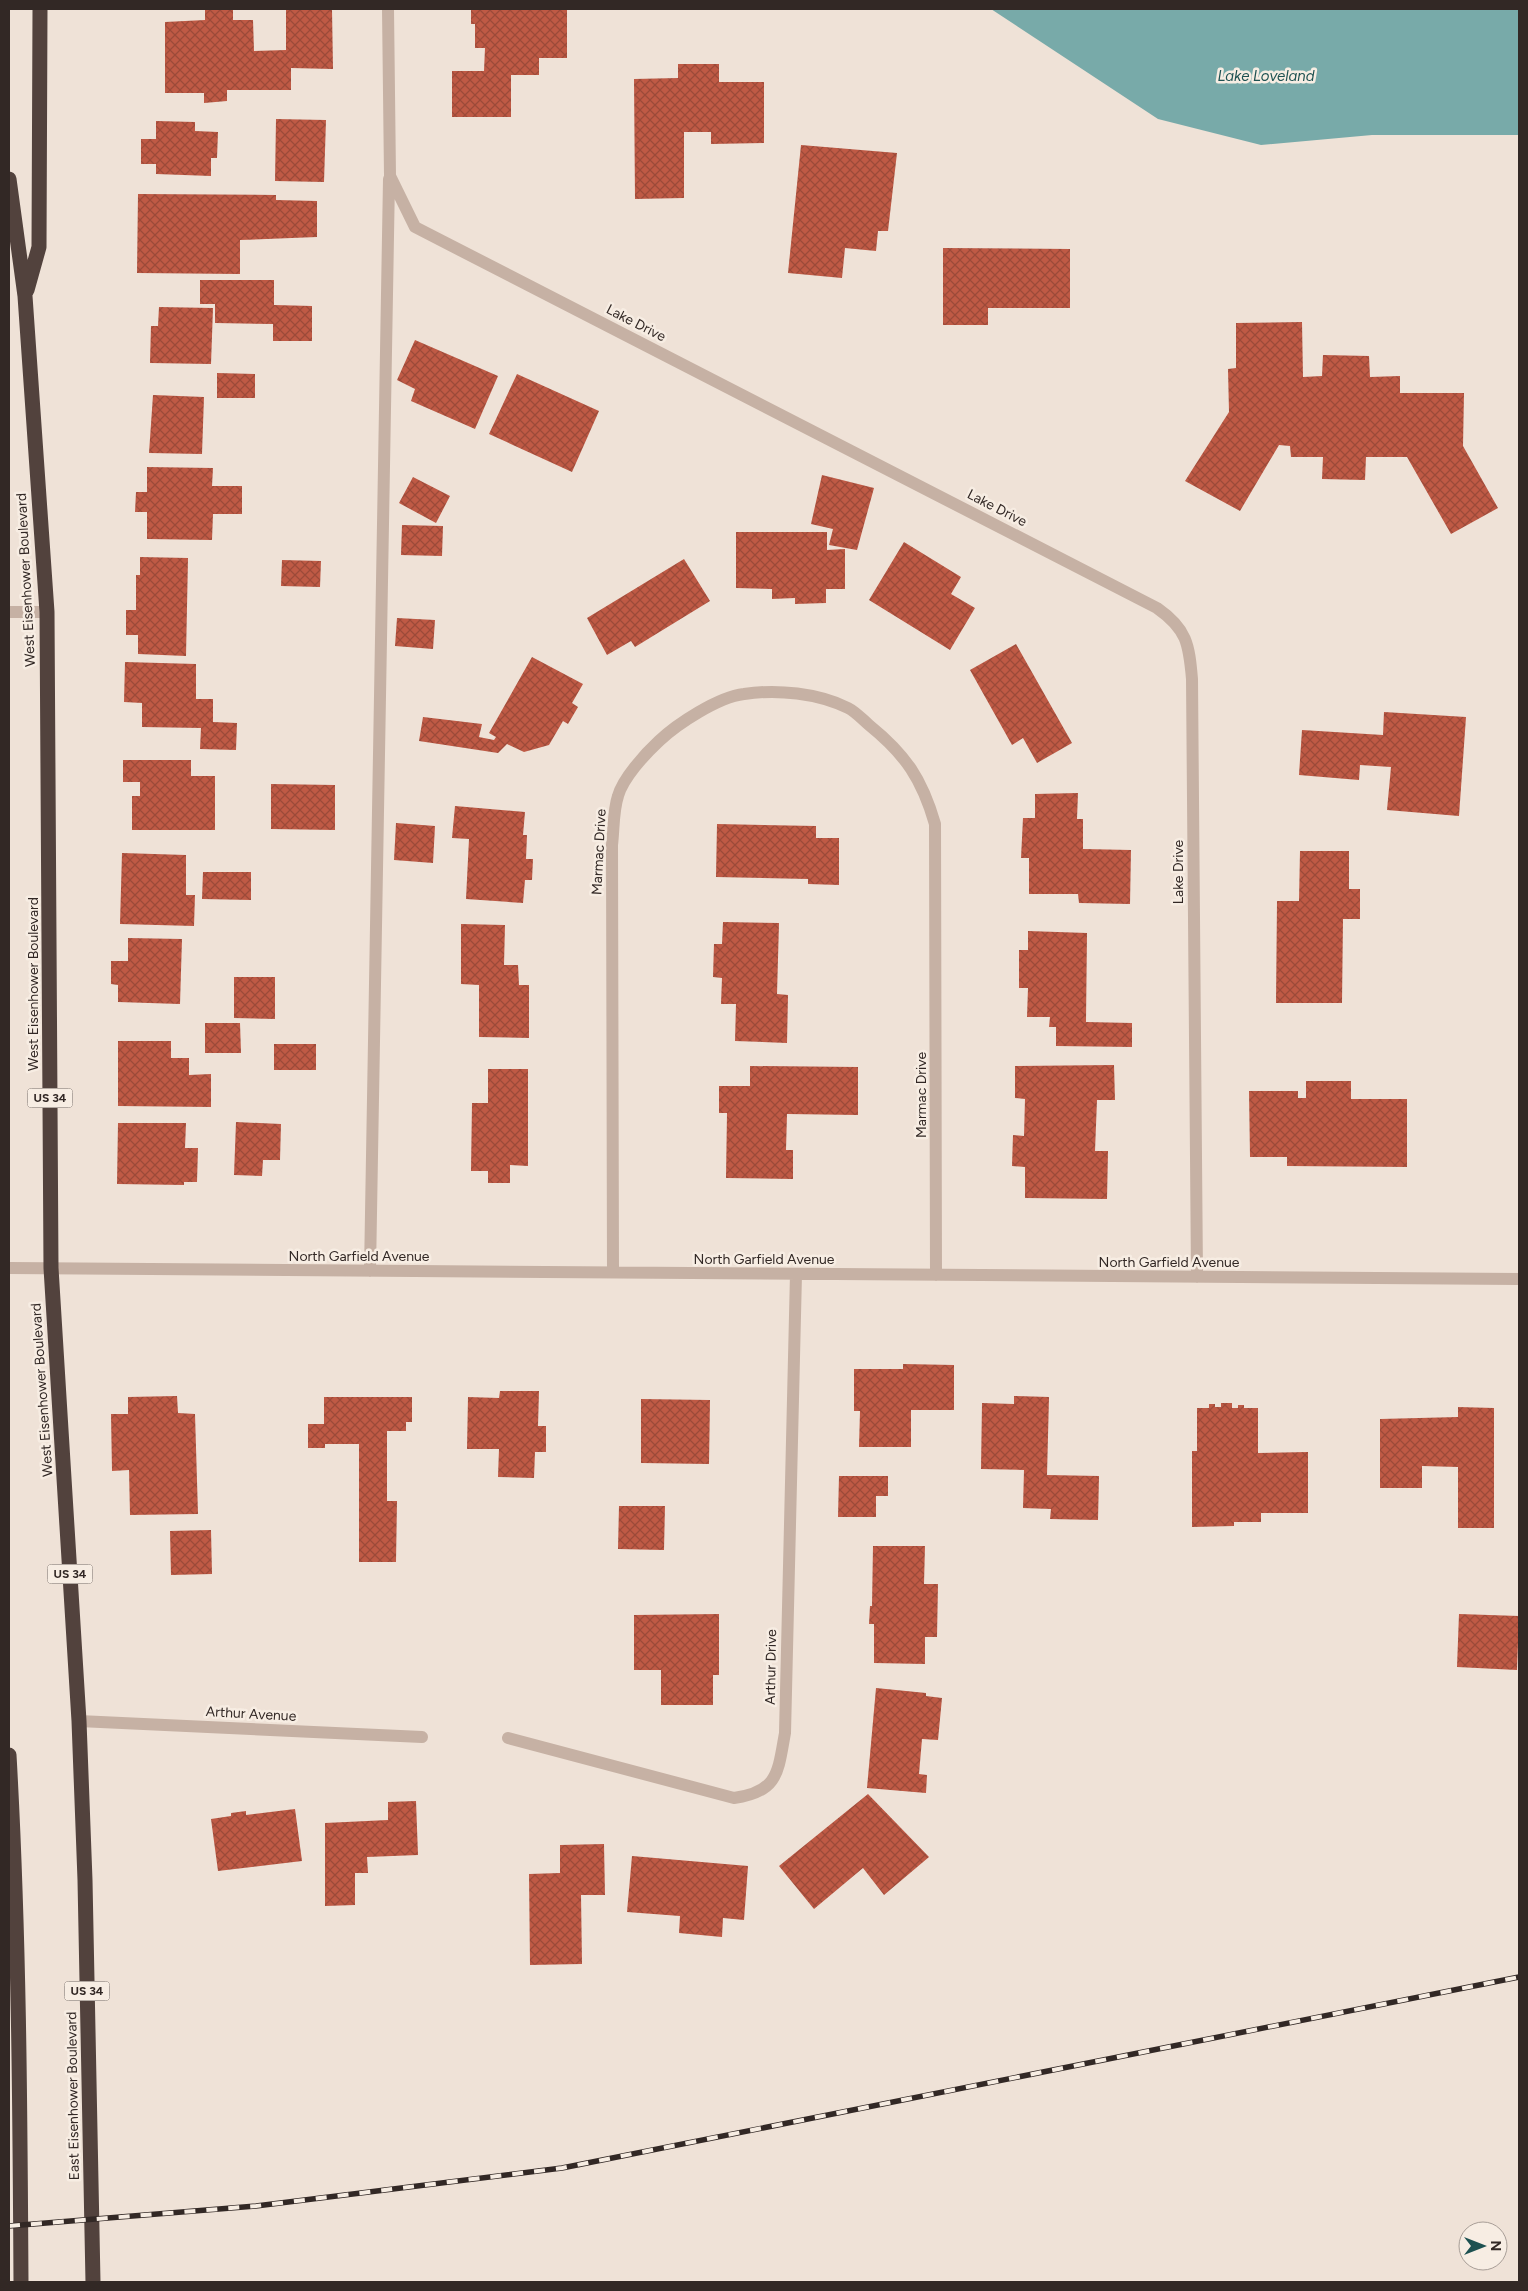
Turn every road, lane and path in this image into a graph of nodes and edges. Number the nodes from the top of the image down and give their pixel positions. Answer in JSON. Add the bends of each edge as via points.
{"nodes":[{"id":1,"x":40,"y":9,"type":"edge"},
{"id":2,"x":388,"y":9,"type":"edge"},
{"id":3,"x":390,"y":176,"type":"junction"},
{"id":4,"x":9,"y":178,"type":"edge"},
{"id":5,"x":25,"y":296,"type":"junction"},
{"id":6,"x":9,"y":612,"type":"edge"},
{"id":7,"x":46,"y":612,"type":"junction"},
{"id":8,"x":9,"y":1268,"type":"edge"},
{"id":9,"x":51,"y":1268,"type":"junction"},
{"id":10,"x":370,"y":1271,"type":"junction"},
{"id":11,"x":613,"y":1272,"type":"junction"},
{"id":12,"x":796,"y":1274,"type":"junction"},
{"id":13,"x":936,"y":1275,"type":"junction"},
{"id":14,"x":1197,"y":1277,"type":"junction"},
{"id":15,"x":1519,"y":1280,"type":"edge"},
{"id":16,"x":79,"y":1721,"type":"junction"},
{"id":17,"x":422,"y":1737,"type":"dead end"},
{"id":18,"x":508,"y":1738,"type":"dead end"},
{"id":19,"x":9,"y":1756,"type":"edge"},
{"id":20,"x":85,"y":1880,"type":"joint"},
{"id":21,"x":12,"y":1884,"type":"edge"},
{"id":22,"x":21,"y":2282,"type":"edge"},
{"id":23,"x":93,"y":2282,"type":"edge"}],
"edges":[{"from":1,"to":5,"type":"highway","via":[[39,247]]},
{"from":2,"to":3,"type":"street","name":"Lake Drive"},
{"from":3,"to":10,"type":"street"},
{"from":3,"to":14,"type":"street","name":"Lake Drive","via":[[415,227],[1175,620],[1190,653],[1192,679]]},
{"from":4,"to":5,"type":"highway","name":"West Eisenhower Boulevard","number":"US 34"},
{"from":5,"to":7,"type":"highway","name":"West Eisenhower Boulevard","number":"US 34"},
{"from":6,"to":7,"type":"street"},
{"from":7,"to":9,"type":"highway","name":"West Eisenhower Boulevard","number":"US 34"},
{"from":8,"to":9,"type":"street","name":"North Garfield Avenue"},
{"from":9,"to":10,"type":"street","name":"North Garfield Avenue"},
{"from":9,"to":16,"type":"highway","name":"West Eisenhower Boulevard","number":"US 34"},
{"from":10,"to":11,"type":"street","name":"North Garfield Avenue"},
{"from":11,"to":12,"type":"street","name":"North Garfield Avenue"},
{"from":11,"to":13,"type":"street","name":"Marmac Drive","via":[[612,845],[618,795],[640,760],[670,730],[706,708],[742,694],[778,693],[819,697],[849,709],[884,736],[911,767],[926,795],[935,824]]},
{"from":12,"to":13,"type":"street","name":"North Garfield Avenue"},
{"from":12,"to":18,"type":"street","name":"Arthur Drive","via":[[785,1733],[777,1773],[753,1796],[734,1798]]},
{"from":13,"to":14,"type":"street","name":"North Garfield Avenue"},
{"from":14,"to":15,"type":"street","name":"North Garfield Avenue"},
{"from":16,"to":17,"type":"street","name":"Arthur Avenue"},
{"from":16,"to":20,"type":"highway","name":"West Eisenhower Boulevard","number":"US 34"},
{"from":19,"to":21,"type":"highway"},
{"from":20,"to":23,"type":"highway","name":"East Eisenhower Boulevard","number":"US 34"},
{"from":21,"to":22,"type":"highway","via":[[20,2097]]}]}
